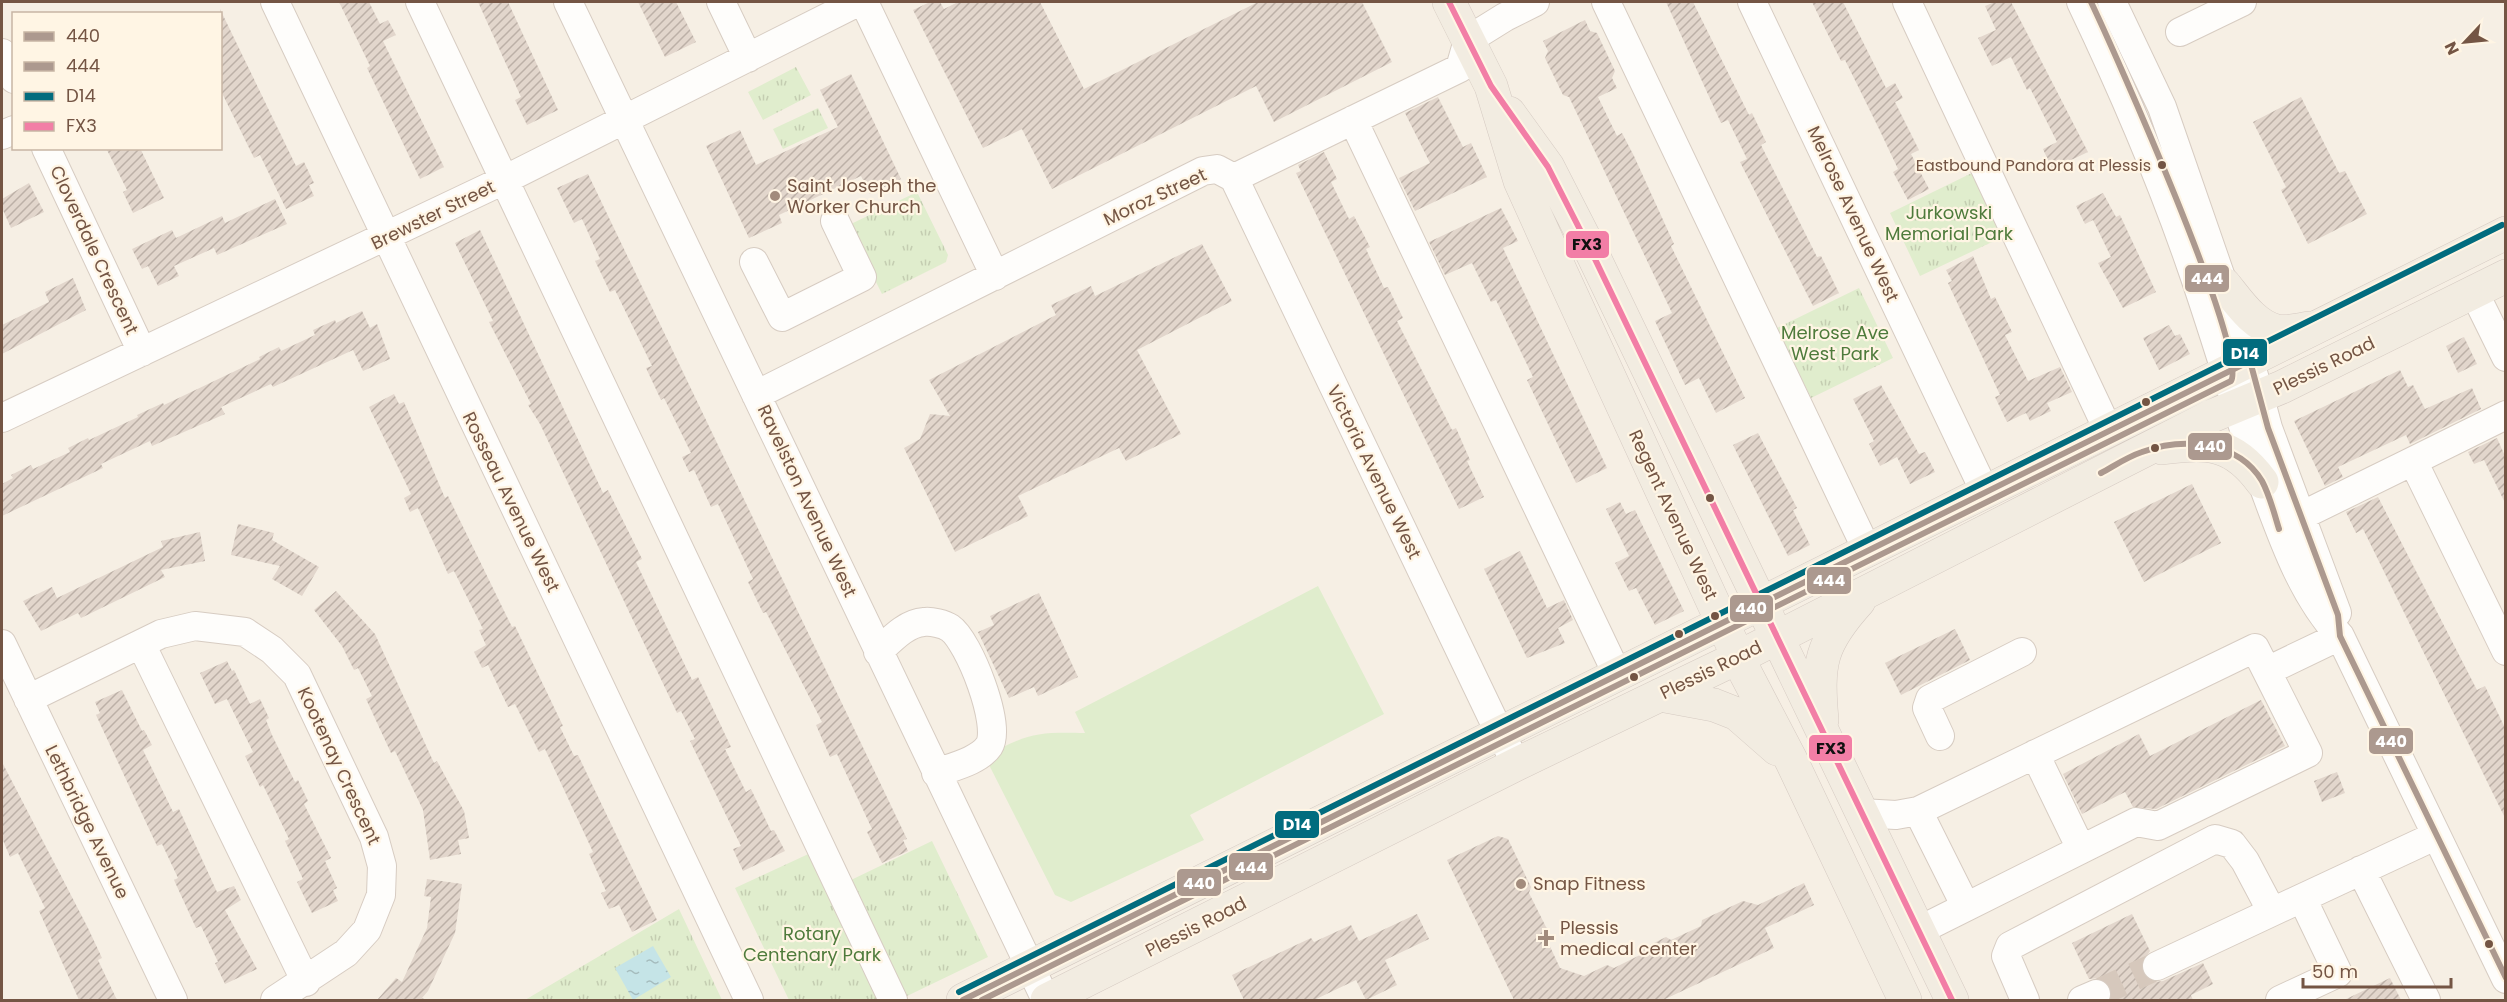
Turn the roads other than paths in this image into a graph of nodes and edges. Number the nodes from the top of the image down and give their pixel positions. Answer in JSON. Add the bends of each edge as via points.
{"nodes":[{"id":1,"x":274,"y":2,"type":"edge"},
{"id":2,"x":420,"y":2,"type":"edge"},
{"id":3,"x":568,"y":2,"type":"edge"},
{"id":4,"x":721,"y":2,"type":"edge"},
{"id":5,"x":858,"y":2,"type":"edge"},
{"id":6,"x":864,"y":2,"type":"edge"},
{"id":7,"x":1449,"y":2,"type":"edge"},
{"id":8,"x":1535,"y":2,"type":"edge"},
{"id":9,"x":1606,"y":2,"type":"edge"},
{"id":10,"x":1752,"y":2,"type":"edge"},
{"id":11,"x":1907,"y":2,"type":"edge"},
{"id":12,"x":2081,"y":2,"type":"edge"},
{"id":13,"x":2112,"y":2,"type":"edge"},
{"id":14,"x":2242,"y":2,"type":"edge"},
{"id":15,"x":2180,"y":32,"type":"dead end"},
{"id":16,"x":1468,"y":40,"type":"junction"},
{"id":17,"x":2,"y":53,"type":"edge"},
{"id":18,"x":748,"y":58,"type":"junction"},
{"id":19,"x":12,"y":75,"type":"edge"},
{"id":20,"x":1491,"y":87,"type":"junction"},
{"id":21,"x":624,"y":120,"type":"junction"},
{"id":22,"x":1353,"y":120,"type":"junction"},
{"id":23,"x":47,"y":150,"type":"edge"},
{"id":24,"x":1233,"y":178,"type":"junction"},
{"id":25,"x":504,"y":180,"type":"junction"},
{"id":26,"x":835,"y":221,"type":"dead end"},
{"id":27,"x":2505,"y":233,"type":"edge"},
{"id":28,"x":385,"y":238,"type":"junction"},
{"id":29,"x":754,"y":261,"type":"dead end"},
{"id":30,"x":995,"y":276,"type":"junction"},
{"id":31,"x":2505,"y":276,"type":"edge"},
{"id":32,"x":2224,"y":284,"type":"junction"},
{"id":33,"x":2474,"y":292,"type":"junction"},
{"id":34,"x":2318,"y":327,"type":"junction"},
{"id":35,"x":141,"y":352,"type":"junction"},
{"id":36,"x":2505,"y":357,"type":"edge"},
{"id":37,"x":2238,"y":367,"type":"junction"},
{"id":38,"x":756,"y":395,"type":"junction"},
{"id":39,"x":2248,"y":401,"type":"junction"},
{"id":40,"x":2505,"y":415,"type":"edge"},
{"id":41,"x":2,"y":418,"type":"edge"},
{"id":42,"x":2109,"y":432,"type":"junction"},
{"id":43,"x":2145,"y":450,"type":"junction"},
{"id":44,"x":2412,"y":461,"type":"junction"},
{"id":45,"x":2262,"y":482,"type":"junction"},
{"id":46,"x":1985,"y":492,"type":"junction"},
{"id":47,"x":2301,"y":516,"type":"junction"},
{"id":48,"x":1868,"y":552,"type":"junction"},
{"id":49,"x":1866,"y":593,"type":"junction"},
{"id":50,"x":1761,"y":603,"type":"junction"},
{"id":51,"x":1722,"y":621,"type":"junction"},
{"id":52,"x":2340,"y":636,"type":"junction"},
{"id":53,"x":1777,"y":637,"type":"junction"},
{"id":54,"x":2,"y":644,"type":"edge"},
{"id":55,"x":141,"y":644,"type":"junction"},
{"id":56,"x":2505,"y":651,"type":"edge"},
{"id":57,"x":878,"y":652,"type":"junction"},
{"id":58,"x":2022,"y":652,"type":"dead end"},
{"id":59,"x":1739,"y":657,"type":"junction"},
{"id":60,"x":2267,"y":671,"type":"junction"},
{"id":61,"x":1618,"y":676,"type":"junction"},
{"id":62,"x":1660,"y":695,"type":"junction"},
{"id":63,"x":28,"y":699,"type":"junction"},
{"id":64,"x":1500,"y":734,"type":"junction"},
{"id":65,"x":1823,"y":734,"type":"junction"},
{"id":66,"x":1940,"y":736,"type":"dead end"},
{"id":67,"x":2035,"y":754,"type":"junction"},
{"id":68,"x":1791,"y":760,"type":"junction"},
{"id":69,"x":1517,"y":764,"type":"junction"},
{"id":70,"x":936,"y":773,"type":"junction"},
{"id":71,"x":1918,"y":811,"type":"junction"},
{"id":72,"x":1861,"y":813,"type":"junction"},
{"id":73,"x":2435,"y":836,"type":"junction"},
{"id":74,"x":2081,"y":849,"type":"junction"},
{"id":75,"x":2361,"y":870,"type":"junction"},
{"id":76,"x":2302,"y":898,"type":"junction"},
{"id":77,"x":1966,"y":907,"type":"junction"},
{"id":78,"x":2272,"y":912,"type":"junction"},
{"id":79,"x":1918,"y":931,"type":"junction"},
{"id":80,"x":1123,"y":963,"type":"junction"},
{"id":81,"x":2157,"y":966,"type":"tunnel mouth"},
{"id":82,"x":1030,"y":969,"type":"junction"},
{"id":83,"x":2505,"y":979,"type":"edge"},
{"id":84,"x":306,"y":982,"type":"junction"},
{"id":85,"x":173,"y":1000,"type":"edge"},
{"id":86,"x":275,"y":1000,"type":"edge"},
{"id":87,"x":749,"y":1000,"type":"edge"},
{"id":88,"x":893,"y":1000,"type":"edge"},
{"id":89,"x":963,"y":1000,"type":"edge"},
{"id":90,"x":1047,"y":1000,"type":"edge"},
{"id":91,"x":1096,"y":1000,"type":"edge"},
{"id":92,"x":1905,"y":1000,"type":"edge"},
{"id":93,"x":1952,"y":1000,"type":"edge"},
{"id":94,"x":2025,"y":1000,"type":"edge"},
{"id":95,"x":2280,"y":1000,"type":"edge"},
{"id":96,"x":2426,"y":1000,"type":"edge"}],
"edges":[{"from":1,"to":28,"type":"street","name":"Rosseau Avenue West"},
{"from":2,"to":25,"type":"street"},
{"from":3,"to":21,"type":"street","name":"Ravelston Avenue West"},
{"from":4,"to":18,"type":"street"},
{"from":5,"to":18,"type":"street","name":"Brewster Street"},
{"from":6,"to":30,"type":"street"},
{"from":7,"to":16,"type":"main road","name":"Regent Avenue West"},
{"from":8,"to":16,"type":"street"},
{"from":9,"to":48,"type":"street"},
{"from":10,"to":46,"type":"street","name":"Melrose Avenue West"},
{"from":11,"to":42,"type":"street"},
{"from":12,"to":37,"type":"street","via":[[2136,121],[2191,265]]},
{"from":13,"to":32,"type":"street","via":[[2162,107]]},
{"from":14,"to":15,"type":"street"},
{"from":16,"to":20,"type":"main road","name":"Regent Avenue West"},
{"from":16,"to":22,"type":"street","name":"Moroz Street","via":[[1460,68]]},
{"from":17,"to":19,"type":"street"},
{"from":18,"to":21,"type":"street","name":"Brewster Street"},
{"from":20,"to":50,"type":"main road","name":"Regent Avenue West","via":[[1548,167]]},
{"from":20,"to":51,"type":"main road","name":"Regent Avenue West","via":[[1520,180]]},
{"from":21,"to":25,"type":"street","name":"Brewster Street"},
{"from":21,"to":38,"type":"street","name":"Ravelston Avenue West"},
{"from":22,"to":24,"type":"street","name":"Moroz Street"},
{"from":22,"to":61,"type":"street"},
{"from":23,"to":35,"type":"street","name":"Cloverdale Crescent"},
{"from":24,"to":30,"type":"street","name":"Moroz Street","via":[[1217,169],[1203,171]]},
{"from":24,"to":64,"type":"street","name":"Victoria Avenue West"},
{"from":25,"to":28,"type":"street","name":"Brewster Street"},
{"from":25,"to":88,"type":"street"},
{"from":26,"to":29,"type":"street","via":[[862,277],[782,317]]},
{"from":27,"to":34,"type":"main road","name":"Plessis Road"},
{"from":28,"to":35,"type":"street","name":"Brewster Street"},
{"from":28,"to":87,"type":"street","name":"Rosseau Avenue West"},
{"from":30,"to":38,"type":"street","name":"Moroz Street"},
{"from":31,"to":33,"type":"main road","name":"Plessis Road"},
{"from":32,"to":34,"type":"main road","via":[[2261,324],[2278,332]]},
{"from":32,"to":37,"type":"street"},
{"from":33,"to":36,"type":"street"},
{"from":33,"to":39,"type":"main road","name":"Plessis Road"},
{"from":34,"to":37,"type":"main road","name":"Plessis Road"},
{"from":35,"to":41,"type":"street","name":"Brewster Street"},
{"from":37,"to":39,"type":"street"},
{"from":37,"to":42,"type":"main road","name":"Plessis Road"},
{"from":38,"to":57,"type":"street","name":"Ravelston Avenue West"},
{"from":39,"to":43,"type":"main road","name":"Plessis Road"},
{"from":39,"to":45,"type":"street"},
{"from":39,"to":47,"type":"street","via":[[2268,428]]},
{"from":40,"to":44,"type":"street"},
{"from":42,"to":46,"type":"main road","name":"Plessis Road"},
{"from":43,"to":45,"type":"main road","via":[[2198,444],[2227,451],[2239,455]]},
{"from":43,"to":49,"type":"main road","name":"Plessis Road"},
{"from":44,"to":47,"type":"street"},
{"from":44,"to":56,"type":"street"},
{"from":45,"to":52,"type":"street","via":[[2290,555],[2322,616]]},
{"from":46,"to":48,"type":"main road","name":"Plessis Road"},
{"from":47,"to":52,"type":"street","via":[[2338,615]]},
{"from":48,"to":50,"type":"main road","name":"Plessis Road"},
{"from":49,"to":53,"type":"main road","name":"Plessis Road"},
{"from":49,"to":65,"type":"main road","via":[[1840,622],[1822,655],[1819,686]]},
{"from":50,"to":51,"type":"main road","name":"Plessis Road"},
{"from":50,"to":53,"type":"main road","name":"Regent Avenue West"},
{"from":51,"to":59,"type":"main road","name":"Regent Avenue West"},
{"from":51,"to":61,"type":"main road","name":"Plessis Road"},
{"from":52,"to":60,"type":"street"},
{"from":52,"to":73,"type":"street"},
{"from":53,"to":59,"type":"main road","name":"Plessis Road"},
{"from":53,"to":65,"type":"main road","name":"Regent Avenue West"},
{"from":54,"to":63,"type":"street","name":"Lethbridge Avenue"},
{"from":55,"to":63,"type":"street","name":"Kootenay Crescent"},
{"from":55,"to":84,"type":"street"},
{"from":55,"to":84,"type":"street","name":"Kootenay Crescent","via":[[161,634],[195,626],[245,632],[272,650],[297,675],[307,695],[360,805],[382,866],[381,895],[367,930],[346,953]]},
{"from":57,"to":70,"type":"street","name":"Ravelston Avenue West"},
{"from":57,"to":70,"type":"street","via":[[906,628],[923,622],[950,628],[961,640],[984,695],[994,732],[989,746],[978,755]]},
{"from":58,"to":66,"type":"street","via":[[1930,699],[1927,708]]},
{"from":59,"to":62,"type":"main road","name":"Plessis Road"},
{"from":59,"to":68,"type":"main road","name":"Regent Avenue West"},
{"from":60,"to":67,"type":"street","via":[[2255,648]]},
{"from":60,"to":74,"type":"street","via":[[2308,753],[2158,826],[2136,822]]},
{"from":61,"to":64,"type":"main road","name":"Plessis Road"},
{"from":62,"to":68,"type":"main road","via":[[1737,714]]},
{"from":62,"to":69,"type":"main road","name":"Plessis Road"},
{"from":63,"to":85,"type":"street","name":"Lethbridge Avenue"},
{"from":64,"to":69,"type":"street","name":"Victoria Avenue West"},
{"from":64,"to":82,"type":"main road","name":"Plessis Road"},
{"from":65,"to":72,"type":"main road","name":"Regent Avenue West"},
{"from":67,"to":71,"type":"street"},
{"from":67,"to":74,"type":"street"},
{"from":68,"to":92,"type":"main road","name":"Regent Avenue West"},
{"from":69,"to":80,"type":"main road","name":"Plessis Road"},
{"from":70,"to":82,"type":"street","name":"Ravelston Avenue West"},
{"from":71,"to":72,"type":"street","via":[[1896,815]]},
{"from":71,"to":77,"type":"street"},
{"from":72,"to":79,"type":"main road","name":"Regent Avenue West"},
{"from":73,"to":75,"type":"street"},
{"from":73,"to":83,"type":"street"},
{"from":74,"to":77,"type":"street"},
{"from":75,"to":76,"type":"street"},
{"from":75,"to":96,"type":"street"},
{"from":76,"to":78,"type":"street"},
{"from":76,"to":95,"type":"street","via":[[2338,973]]},
{"from":77,"to":79,"type":"street"},
{"from":78,"to":81,"type":"street"},
{"from":78,"to":94,"type":"street","via":[[2232,844],[2215,839],[2010,946],[2006,956]]},
{"from":79,"to":93,"type":"main road","name":"Regent Avenue West"},
{"from":80,"to":90,"type":"main road","name":"Plessis Road"},
{"from":80,"to":91,"type":"main road","via":[[1104,980]]},
{"from":82,"to":89,"type":"main road","name":"Plessis Road"},
{"from":82,"to":90,"type":"street","name":"Ravelston Avenue West"},
{"from":84,"to":86,"type":"street","name":"Kootenay Crescent"}]}
